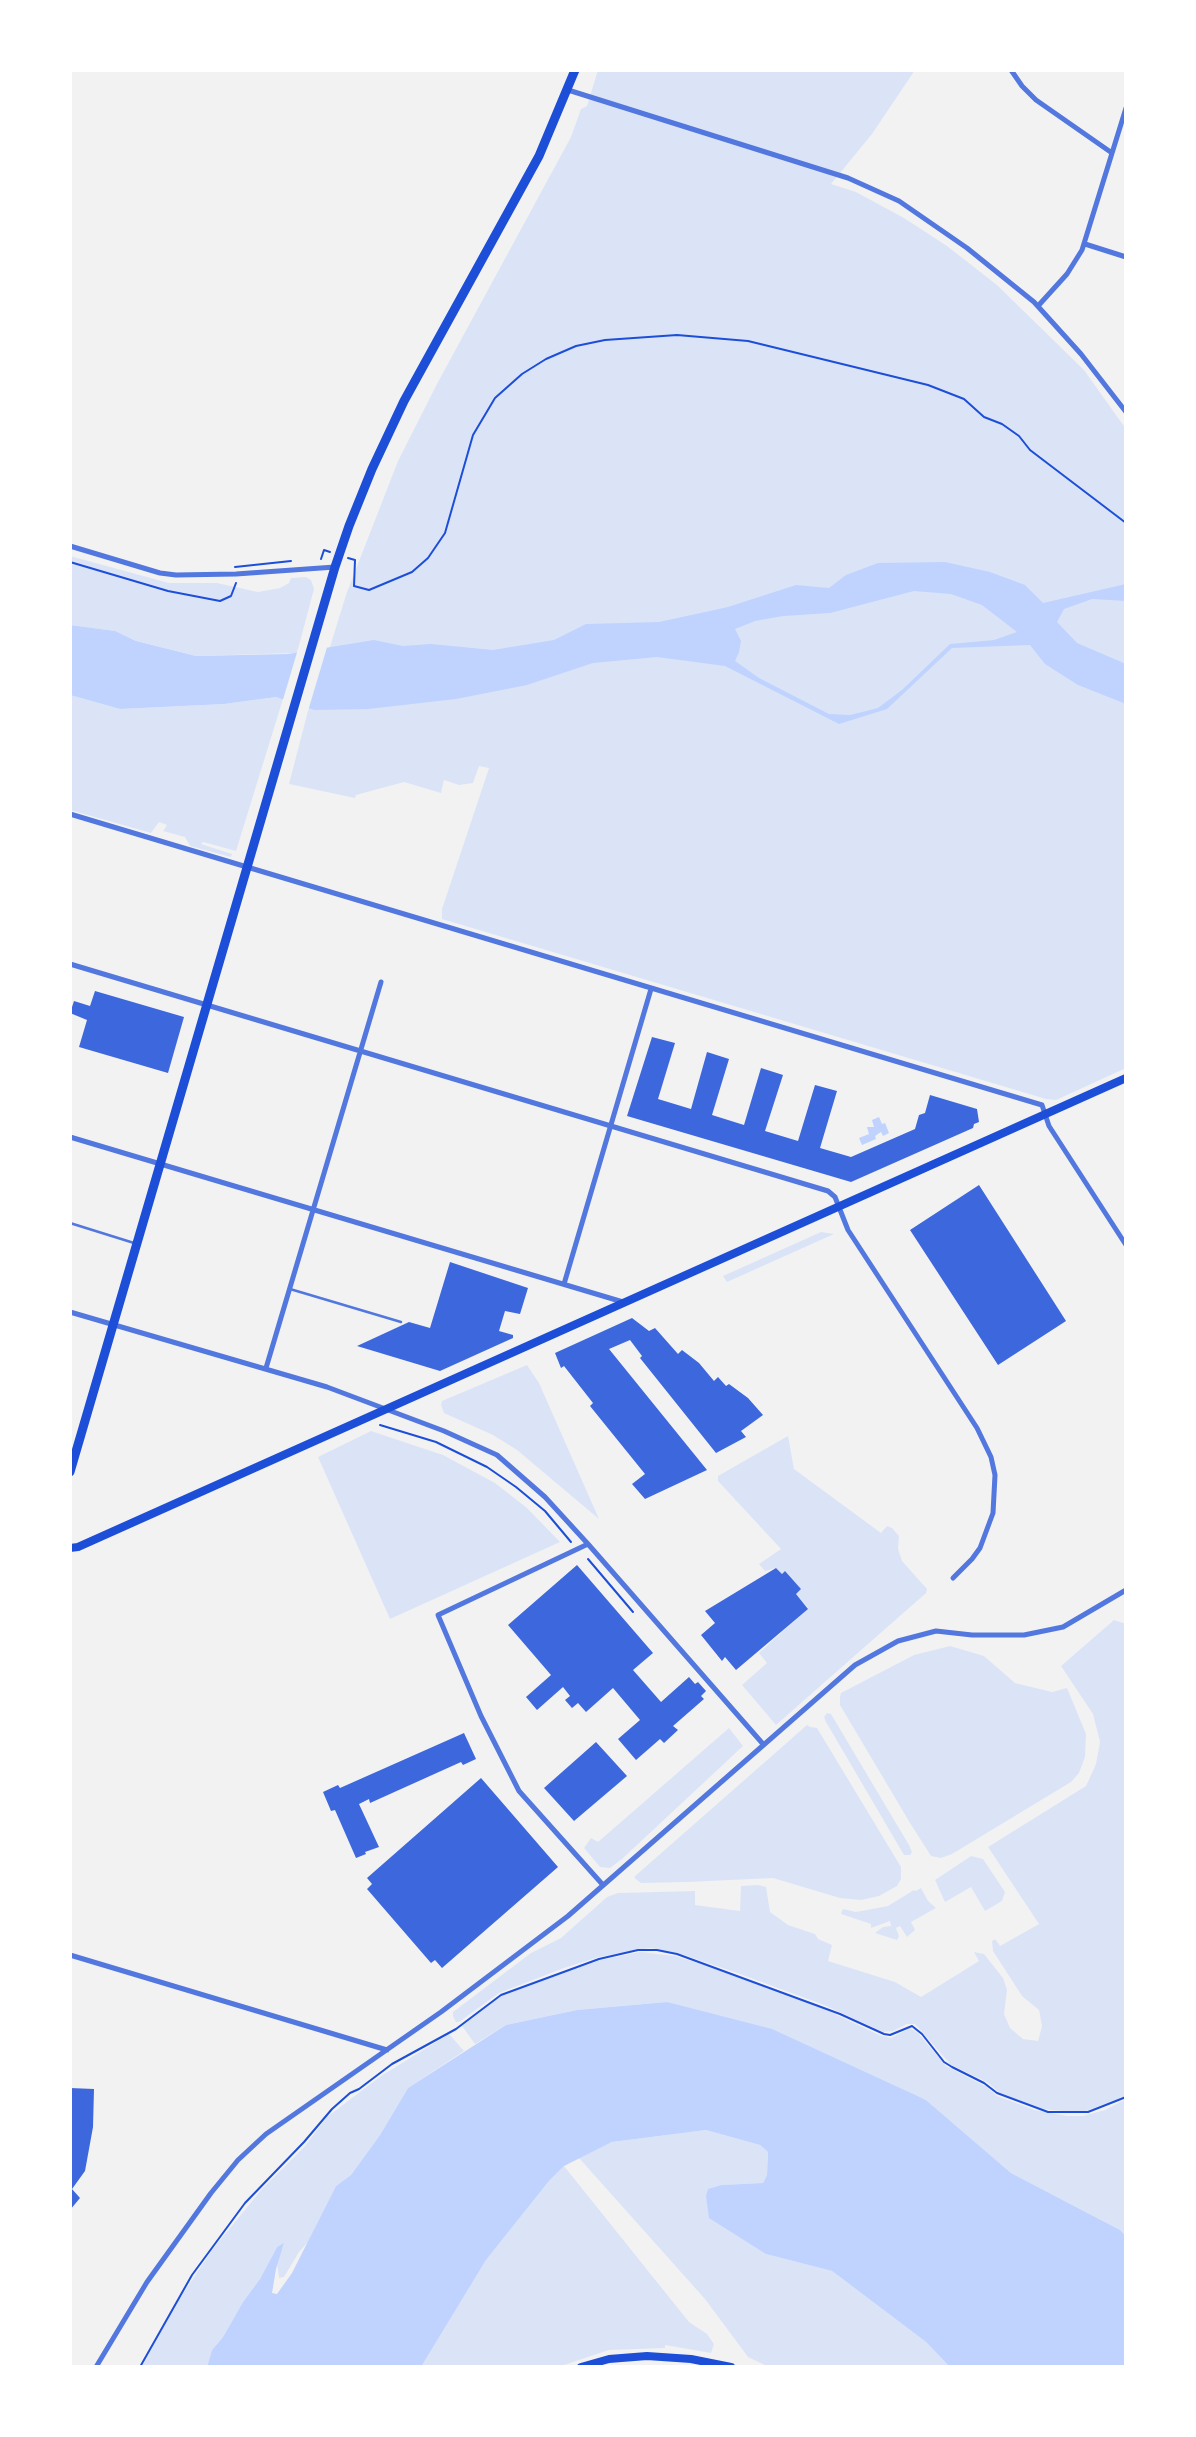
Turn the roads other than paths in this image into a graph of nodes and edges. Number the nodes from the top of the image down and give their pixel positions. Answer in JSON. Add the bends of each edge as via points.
{"nodes":[{"id":1,"x":575,"y":70,"type":"edge"},
{"id":2,"x":1011,"y":70,"type":"edge"},
{"id":3,"x":568,"y":90,"type":"junction"},
{"id":4,"x":1126,"y":108,"type":"edge"},
{"id":5,"x":1112,"y":153,"type":"junction"},
{"id":6,"x":1085,"y":244,"type":"junction"},
{"id":7,"x":1126,"y":257,"type":"edge"},
{"id":8,"x":1038,"y":306,"type":"junction"},
{"id":9,"x":1126,"y":412,"type":"edge"},
{"id":10,"x":70,"y":546,"type":"edge"},
{"id":11,"x":335,"y":567,"type":"junction"},
{"id":12,"x":70,"y":814,"type":"edge"},
{"id":13,"x":248,"y":867,"type":"junction"},
{"id":14,"x":70,"y":964,"type":"edge"},
{"id":15,"x":381,"y":982,"type":"dead end"},
{"id":16,"x":651,"y":989,"type":"junction"},
{"id":17,"x":206,"y":1004,"type":"junction"},
{"id":18,"x":360,"y":1051,"type":"junction"},
{"id":19,"x":1126,"y":1079,"type":"edge"},
{"id":20,"x":1045,"y":1115,"type":"junction"},
{"id":21,"x":611,"y":1126,"type":"junction"},
{"id":22,"x":70,"y":1137,"type":"edge"},
{"id":23,"x":161,"y":1164,"type":"junction"},
{"id":24,"x":839,"y":1207,"type":"junction"},
{"id":25,"x":313,"y":1209,"type":"junction"},
{"id":26,"x":70,"y":1223,"type":"edge"},
{"id":27,"x":137,"y":1244,"type":"junction"},
{"id":28,"x":1126,"y":1245,"type":"edge"},
{"id":29,"x":564,"y":1284,"type":"junction"},
{"id":30,"x":290,"y":1289,"type":"junction"},
{"id":31,"x":626,"y":1303,"type":"junction"},
{"id":32,"x":70,"y":1312,"type":"edge"},
{"id":33,"x":401,"y":1322,"type":"dead end"},
{"id":34,"x":114,"y":1325,"type":"junction"},
{"id":35,"x":266,"y":1368,"type":"junction"},
{"id":36,"x":386,"y":1409,"type":"junction"},
{"id":37,"x":70,"y":1472,"type":"edge"},
{"id":38,"x":588,"y":1544,"type":"junction"},
{"id":39,"x":70,"y":1548,"type":"edge"},
{"id":40,"x":953,"y":1578,"type":"dead end"},
{"id":41,"x":1126,"y":1590,"type":"edge"},
{"id":42,"x":763,"y":1744,"type":"junction"},
{"id":43,"x":603,"y":1885,"type":"junction"},
{"id":44,"x":70,"y":1955,"type":"edge"},
{"id":45,"x":387,"y":2050,"type":"junction"},
{"id":46,"x":96,"y":2367,"type":"edge"},
{"id":47,"x":580,"y":2367,"type":"edge"},
{"id":48,"x":731,"y":2367,"type":"edge"}],
"edges":[{"from":1,"to":3,"type":"main road"},
{"from":2,"to":5,"type":"street","via":[[1035,100]]},
{"from":3,"to":8,"type":"street","via":[[866,184],[937,226]]},
{"from":3,"to":11,"type":"main road","via":[[535,163],[399,413]]},
{"from":4,"to":5,"type":"street"},
{"from":5,"to":6,"type":"street"},
{"from":6,"to":7,"type":"street"},
{"from":6,"to":8,"type":"street","via":[[1067,274]]},
{"from":8,"to":9,"type":"street"},
{"from":10,"to":11,"type":"street","via":[[176,575]]},
{"from":11,"to":13,"type":"main road"},
{"from":12,"to":13,"type":"street"},
{"from":13,"to":16,"type":"street"},
{"from":13,"to":17,"type":"main road"},
{"from":14,"to":17,"type":"street"},
{"from":15,"to":18,"type":"street"},
{"from":16,"to":20,"type":"street","via":[[1042,1105]]},
{"from":16,"to":21,"type":"street"},
{"from":17,"to":18,"type":"street"},
{"from":17,"to":23,"type":"main road"},
{"from":18,"to":21,"type":"street"},
{"from":18,"to":25,"type":"street"},
{"from":19,"to":20,"type":"main road"},
{"from":20,"to":24,"type":"main road"},
{"from":20,"to":28,"type":"street"},
{"from":21,"to":24,"type":"street","via":[[828,1191]]},
{"from":21,"to":29,"type":"street"},
{"from":22,"to":23,"type":"street"},
{"from":23,"to":25,"type":"street"},
{"from":23,"to":27,"type":"main road"},
{"from":24,"to":31,"type":"main road"},
{"from":24,"to":40,"type":"street","via":[[848,1230],[977,1428],[991,1457],[993,1513],[980,1548]]},
{"from":25,"to":29,"type":"street"},
{"from":25,"to":30,"type":"street"},
{"from":26,"to":27,"type":"lane"},
{"from":27,"to":34,"type":"main road"},
{"from":29,"to":31,"type":"street"},
{"from":30,"to":33,"type":"lane"},
{"from":30,"to":35,"type":"street"},
{"from":31,"to":36,"type":"main road"},
{"from":32,"to":34,"type":"street"},
{"from":34,"to":35,"type":"street"},
{"from":34,"to":37,"type":"main road"},
{"from":35,"to":36,"type":"street"},
{"from":36,"to":38,"type":"street","via":[[497,1455],[545,1497]]},
{"from":36,"to":39,"type":"main road"},
{"from":38,"to":42,"type":"street"},
{"from":38,"to":43,"type":"street","via":[[438,1615],[481,1716],[520,1791]]},
{"from":41,"to":42,"type":"street","via":[[1063,1627],[1024,1635],[936,1631],[898,1640],[855,1665]]},
{"from":42,"to":43,"type":"street"},
{"from":43,"to":45,"type":"street","via":[[512,1959]]},
{"from":44,"to":45,"type":"street"},
{"from":45,"to":46,"type":"street","via":[[288,2116],[239,2160],[147,2282]]},
{"from":47,"to":48,"type":"main road","via":[[647,2356]]}]}
